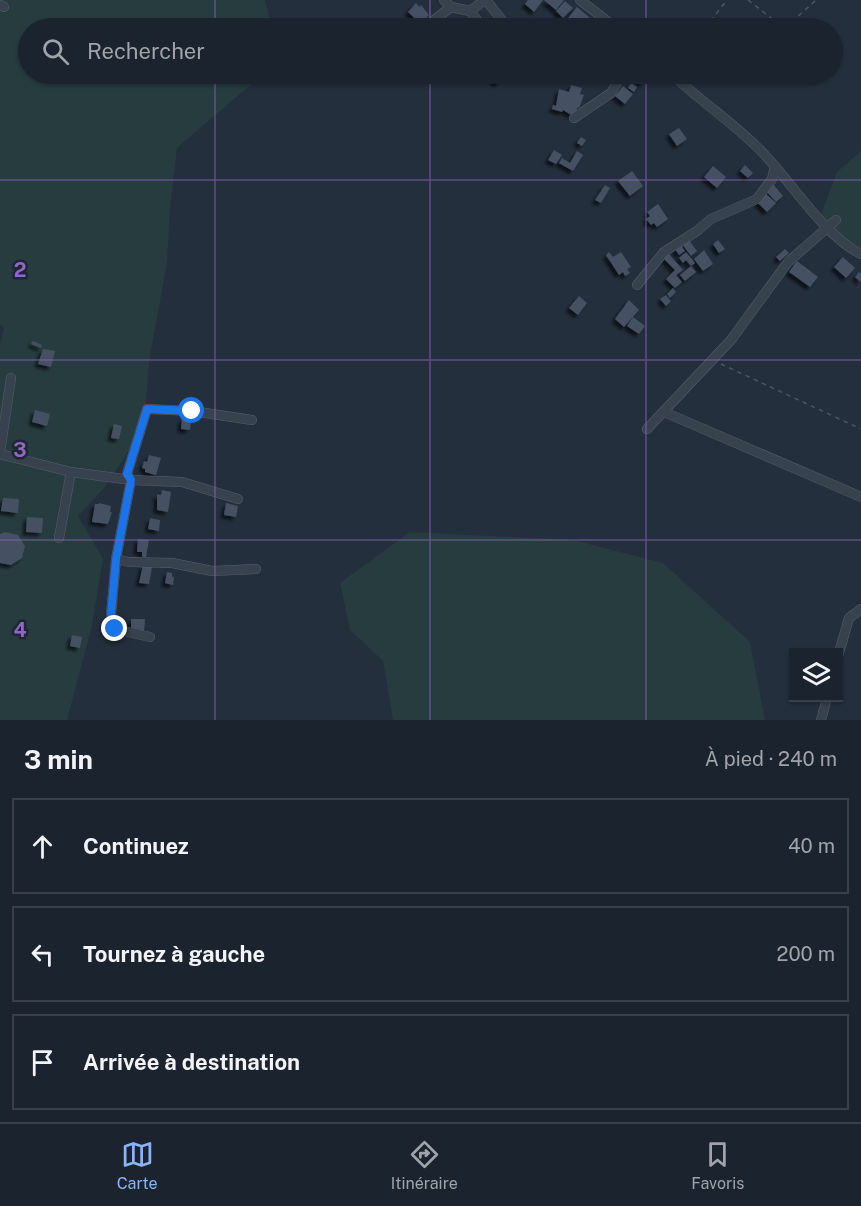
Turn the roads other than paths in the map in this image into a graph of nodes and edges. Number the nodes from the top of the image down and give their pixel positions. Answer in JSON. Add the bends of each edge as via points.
{"nodes":[{"id":1,"x":486,"y":0,"type":"edge"},
{"id":2,"x":580,"y":0,"type":"edge"},
{"id":3,"x":448,"y":3,"type":"edge"},
{"id":4,"x":470,"y":11,"type":"junction"},
{"id":5,"x":434,"y":18,"type":"edge"},
{"id":6,"x":475,"y":18,"type":"edge"},
{"id":7,"x":500,"y":18,"type":"edge"},
{"id":8,"x":603,"y":18,"type":"edge"},
{"id":9,"x":616,"y":84,"type":"edge"},
{"id":10,"x":684,"y":84,"type":"edge"},
{"id":11,"x":574,"y":118,"type":"dead end"},
{"id":12,"x":775,"y":166,"type":"junction"},
{"id":13,"x":836,"y":220,"type":"dead end"},
{"id":14,"x":827,"y":227,"type":"junction"},
{"id":15,"x":861,"y":254,"type":"edge"},
{"id":16,"x":637,"y":285,"type":"dead end"},
{"id":17,"x":10,"y":378,"type":"dead end"},
{"id":18,"x":664,"y":412,"type":"junction"},
{"id":19,"x":252,"y":420,"type":"dead end"},
{"id":20,"x":647,"y":429,"type":"dead end"},
{"id":21,"x":0,"y":453,"type":"edge"},
{"id":22,"x":71,"y":472,"type":"junction"},
{"id":23,"x":131,"y":480,"type":"junction"},
{"id":24,"x":861,"y":497,"type":"edge"},
{"id":25,"x":238,"y":499,"type":"dead end"},
{"id":26,"x":59,"y":538,"type":"dead end"},
{"id":27,"x":116,"y":559,"type":"junction"},
{"id":28,"x":256,"y":569,"type":"dead end"},
{"id":29,"x":861,"y":609,"type":"edge"},
{"id":30,"x":150,"y":637,"type":"dead end"},
{"id":31,"x":840,"y":648,"type":"edge"},
{"id":32,"x":826,"y":702,"type":"edge"},
{"id":33,"x":821,"y":720,"type":"edge"}],
"edges":[{"from":1,"to":4,"type":"street"},
{"from":1,"to":7,"type":"street"},
{"from":2,"to":8,"type":"street"},
{"from":3,"to":4,"type":"street"},
{"from":3,"to":5,"type":"street"},
{"from":4,"to":6,"type":"street"},
{"from":9,"to":11,"type":"street","via":[[611,93]]},
{"from":10,"to":12,"type":"street"},
{"from":12,"to":14,"type":"street"},
{"from":12,"to":16,"type":"street","via":[[772,179],[757,199],[711,219],[664,252]]},
{"from":13,"to":14,"type":"street"},
{"from":14,"to":15,"type":"street"},
{"from":14,"to":18,"type":"street","via":[[788,262],[731,339]]},
{"from":17,"to":21,"type":"street"},
{"from":18,"to":20,"type":"street"},
{"from":18,"to":24,"type":"street"},
{"from":19,"to":23,"type":"street","via":[[147,409],[127,474]]},
{"from":21,"to":22,"type":"street"},
{"from":22,"to":23,"type":"street"},
{"from":22,"to":26,"type":"street"},
{"from":23,"to":25,"type":"street","via":[[182,483]]},
{"from":23,"to":27,"type":"street"},
{"from":27,"to":28,"type":"street","via":[[212,571]]},
{"from":27,"to":30,"type":"street","via":[[111,615],[115,629]]},
{"from":29,"to":31,"type":"street","via":[[849,618]]},
{"from":32,"to":33,"type":"street"}]}
